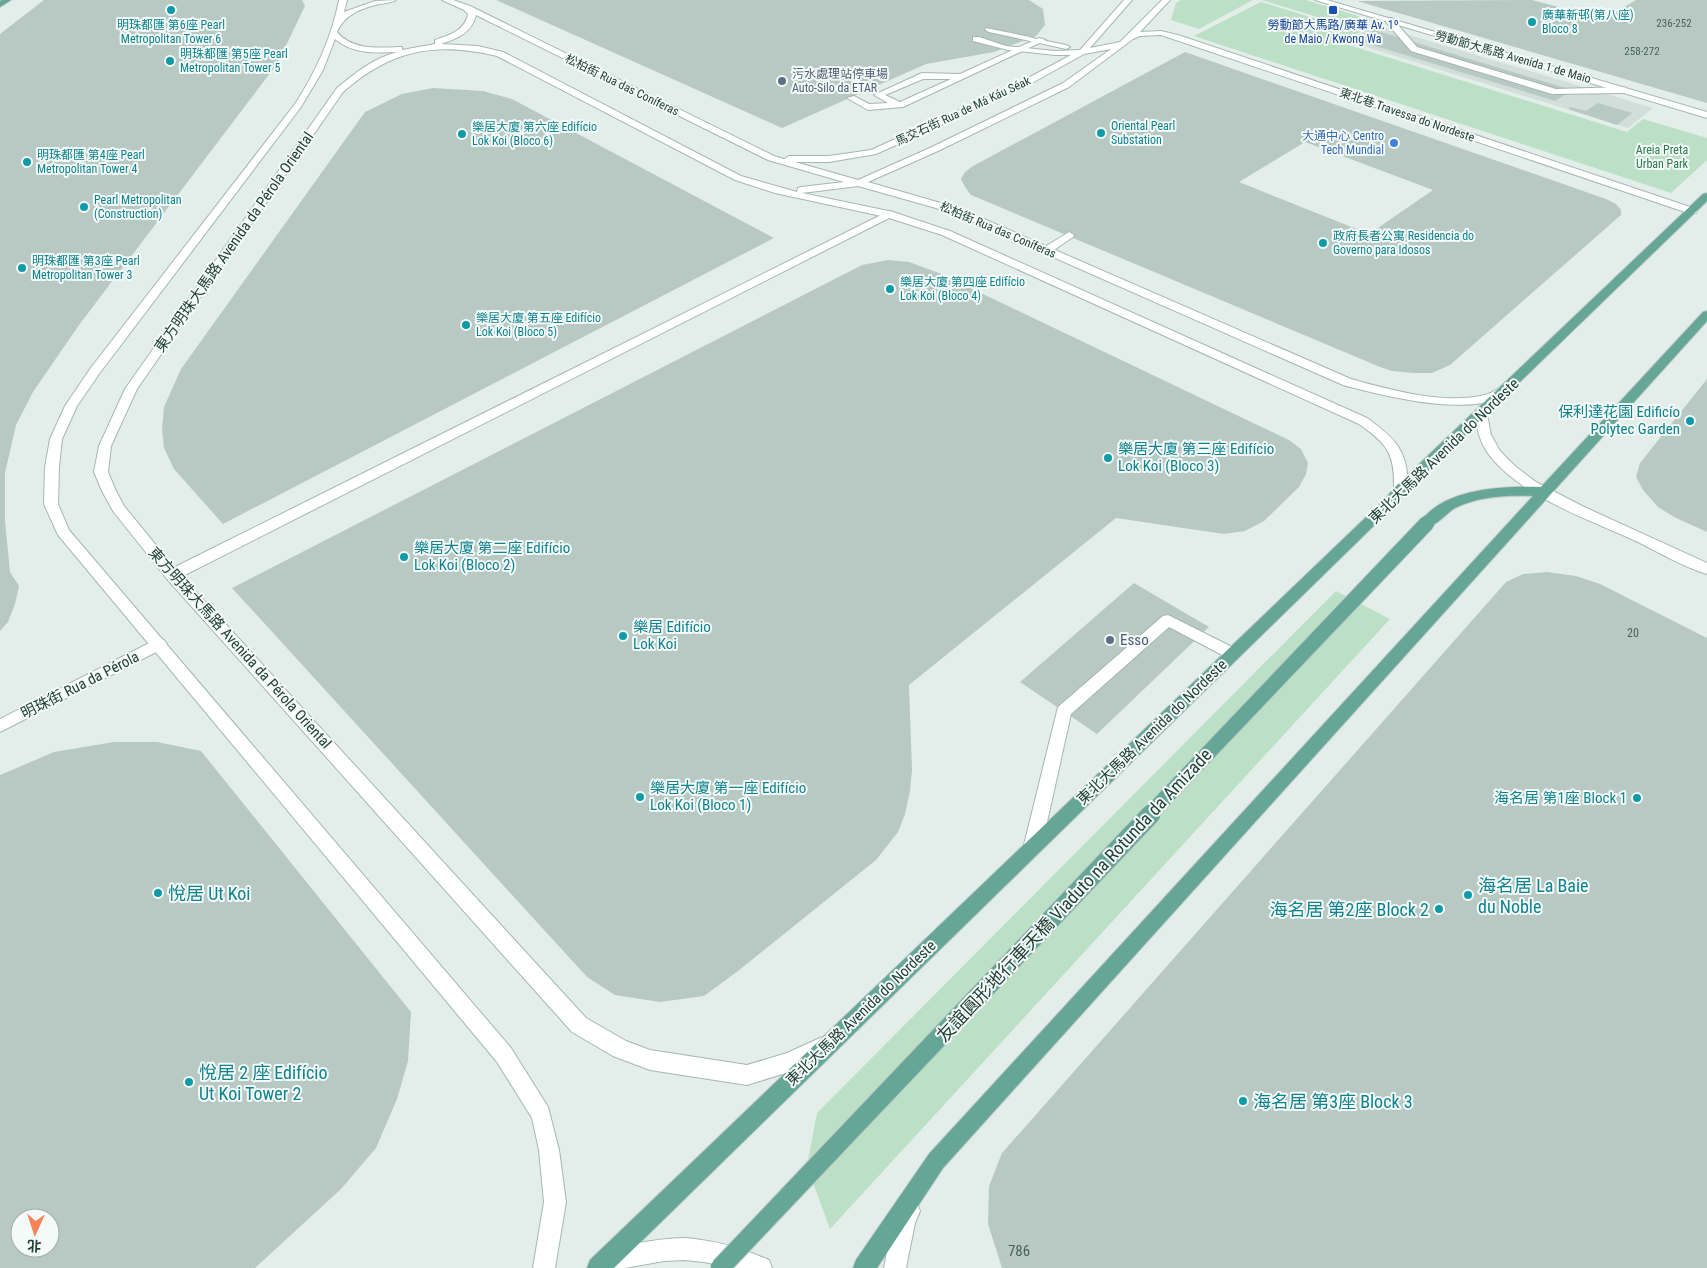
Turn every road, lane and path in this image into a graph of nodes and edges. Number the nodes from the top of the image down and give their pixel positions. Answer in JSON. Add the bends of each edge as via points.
{"nodes":[{"id":1,"x":7,"y":0,"type":"edge"},
{"id":2,"x":343,"y":0,"type":"edge"},
{"id":3,"x":392,"y":0,"type":"edge"},
{"id":4,"x":446,"y":0,"type":"edge"},
{"id":5,"x":1128,"y":0,"type":"edge"},
{"id":6,"x":1166,"y":0,"type":"edge"},
{"id":7,"x":1319,"y":0,"type":"edge"},
{"id":8,"x":0,"y":5,"type":"edge"},
{"id":9,"x":467,"y":8,"type":"junction"},
{"id":10,"x":1388,"y":20,"type":"junction"},
{"id":11,"x":336,"y":26,"type":"junction"},
{"id":12,"x":989,"y":30,"type":"dead end"},
{"id":13,"x":976,"y":39,"type":"dead end"},
{"id":14,"x":1042,"y":40,"type":"junction"},
{"id":15,"x":1122,"y":44,"type":"junction"},
{"id":16,"x":422,"y":47,"type":"junction"},
{"id":17,"x":1022,"y":49,"type":"junction"},
{"id":18,"x":1082,"y":52,"type":"junction"},
{"id":19,"x":964,"y":76,"type":"junction"},
{"id":20,"x":1624,"y":90,"type":"junction"},
{"id":21,"x":851,"y":98,"type":"dead end"},
{"id":22,"x":900,"y":104,"type":"junction"},
{"id":23,"x":1707,"y":115,"type":"edge"},
{"id":24,"x":771,"y":158,"type":"junction"},
{"id":25,"x":858,"y":183,"type":"junction"},
{"id":26,"x":775,"y":190,"type":"junction"},
{"id":27,"x":1707,"y":196,"type":"edge"},
{"id":28,"x":1692,"y":211,"type":"junction"},
{"id":29,"x":889,"y":214,"type":"junction"},
{"id":30,"x":1070,"y":235,"type":"dead end"},
{"id":31,"x":1047,"y":250,"type":"junction"},
{"id":32,"x":1707,"y":314,"type":"edge"},
{"id":33,"x":1510,"y":387,"type":"junction"},
{"id":34,"x":1481,"y":414,"type":"junction"},
{"id":35,"x":1401,"y":489,"type":"junction"},
{"id":36,"x":1544,"y":492,"type":"junction"},
{"id":37,"x":1707,"y":569,"type":"edge"},
{"id":38,"x":172,"y":575,"type":"junction"},
{"id":39,"x":160,"y":644,"type":"junction"},
{"id":40,"x":1233,"y":654,"type":"junction"},
{"id":41,"x":0,"y":726,"type":"edge"},
{"id":42,"x":1032,"y":849,"type":"junction"},
{"id":43,"x":831,"y":1043,"type":"junction"},
{"id":44,"x":936,"y":1161,"type":"junction"},
{"id":45,"x":599,"y":1267,"type":"edge"},
{"id":46,"x":544,"y":1268,"type":"edge"},
{"id":47,"x":720,"y":1268,"type":"edge"},
{"id":48,"x":761,"y":1268,"type":"edge"},
{"id":49,"x":864,"y":1268,"type":"edge"},
{"id":50,"x":895,"y":1268,"type":"edge"}],
"edges":[{"from":1,"to":8,"type":"main road"},
{"from":2,"to":11,"type":"street"},
{"from":3,"to":11,"type":"street","via":[[360,8]]},
{"from":4,"to":9,"type":"street","name":"松柏街 Rua das Coníferas"},
{"from":5,"to":18,"type":"street","name":"馬交石街 Rua de Má Káu Séak"},
{"from":6,"to":15,"type":"street","name":"馬交石街 Rua de Má Káu Séak"},
{"from":7,"to":10,"type":"street","name":"勞動節大馬路 Avenida 1 de Maio"},
{"from":9,"to":16,"type":"street","via":[[472,14],[471,22],[464,30],[452,38]]},
{"from":9,"to":24,"type":"street","name":"松柏街 Rua das Coníferas"},
{"from":10,"to":20,"type":"street","name":"勞動節大馬路 Avenida 1 de Maio"},
{"from":10,"to":20,"type":"street","via":[[1414,49],[1555,92]]},
{"from":11,"to":16,"type":"street","via":[[338,40],[350,46],[390,50]]},
{"from":11,"to":39,"type":"street","name":"東方明珠大馬路 Avenida da Pérola Oriental","via":[[325,60],[308,90],[94,372],[71,406],[56,439],[51,504],[63,532]]},
{"from":12,"to":14,"type":"street"},
{"from":13,"to":17,"type":"street"},
{"from":14,"to":17,"type":"street"},
{"from":14,"to":18,"type":"street"},
{"from":15,"to":18,"type":"street"},
{"from":15,"to":25,"type":"street","name":"馬交石街 Rua de Má Káu Séak","via":[[1066,85]]},
{"from":15,"to":28,"type":"street","name":"東北巷 Travessa do Nordeste","via":[[1133,35],[1143,33],[1175,36]]},
{"from":16,"to":26,"type":"street","name":"松柏街 Rua das Coníferas","via":[[470,47],[500,54],[738,178]]},
{"from":16,"to":38,"type":"street","name":"東方明珠大馬路 Avenida da Pérola Oriental","via":[[385,58],[366,68],[340,90],[131,389],[117,417],[104,446],[101,472],[118,508]]},
{"from":17,"to":18,"type":"street"},
{"from":17,"to":19,"type":"street"},
{"from":18,"to":24,"type":"street","name":"馬交石街 Rua de Má Káu Séak","via":[[1020,86],[873,152],[829,159]]},
{"from":19,"to":22,"type":"street"},
{"from":19,"to":22,"type":"street","via":[[922,76],[878,95]]},
{"from":20,"to":23,"type":"street","name":"勞動節大馬路 Avenida 1 de Maio"},
{"from":21,"to":22,"type":"street","via":[[868,107]]},
{"from":24,"to":25,"type":"street","name":"松柏街 Rua das Coníferas"},
{"from":25,"to":26,"type":"street","via":[[805,190]]},
{"from":25,"to":31,"type":"street","name":"松柏街 Rua das Coníferas","via":[[940,206]]},
{"from":26,"to":29,"type":"street","name":"松柏街 Rua das Coníferas"},
{"from":27,"to":28,"type":"main road","name":"東北大馬路 Avenida do Nordeste"},
{"from":28,"to":33,"type":"main road","name":"東北大馬路 Avenida do Nordeste"},
{"from":29,"to":35,"type":"street","name":"松柏街 Rua das Coníferas","via":[[946,232],[1363,421],[1388,439],[1399,455]]},
{"from":29,"to":38,"type":"street"},
{"from":30,"to":31,"type":"street"},
{"from":31,"to":33,"type":"street","name":"松柏街 Rua das Coníferas","via":[[1329,375],[1376,390],[1440,400],[1468,400],[1488,398]]},
{"from":32,"to":36,"type":"main road"},
{"from":33,"to":34,"type":"main road","name":"東北大馬路 Avenida do Nordeste"},
{"from":34,"to":35,"type":"main road","name":"東北大馬路 Avenida do Nordeste"},
{"from":34,"to":36,"type":"street","via":[[1484,433],[1499,458]]},
{"from":35,"to":40,"type":"main road","name":"東北大馬路 Avenida do Nordeste"},
{"from":36,"to":37,"type":"street"},
{"from":36,"to":44,"type":"main road"},
{"from":36,"to":47,"type":"main road","name":"友誼圓形地行車天橋 Viaduto na Rotunda da Amizade","bridge":true,"via":[[1484,494],[1454,503],[1427,523]]},
{"from":38,"to":43,"type":"street","name":"東方明珠大馬路 Avenida da Pérola Oriental","via":[[579,1025],[620,1049],[650,1060],[747,1074],[789,1062]]},
{"from":39,"to":41,"type":"street","name":"明珠街 Rua da Pérola"},
{"from":39,"to":46,"type":"street","name":"東方明珠大馬路 Avenida da Pérola Oriental","via":[[459,999],[504,1055],[541,1114],[555,1202]]},
{"from":40,"to":42,"type":"main road","name":"東北大馬路 Avenida do Nordeste"},
{"from":40,"to":42,"type":"street","via":[[1168,620],[1064,711]]},
{"from":42,"to":43,"type":"main road","name":"東北大馬路 Avenida do Nordeste"},
{"from":43,"to":45,"type":"main road","name":"東北大馬路 Avenida do Nordeste"},
{"from":44,"to":49,"type":"main road"},
{"from":44,"to":50,"type":"street","via":[[918,1189],[904,1221]]},
{"from":45,"to":48,"type":"street","via":[[654,1250],[686,1249],[720,1254]]}]}
